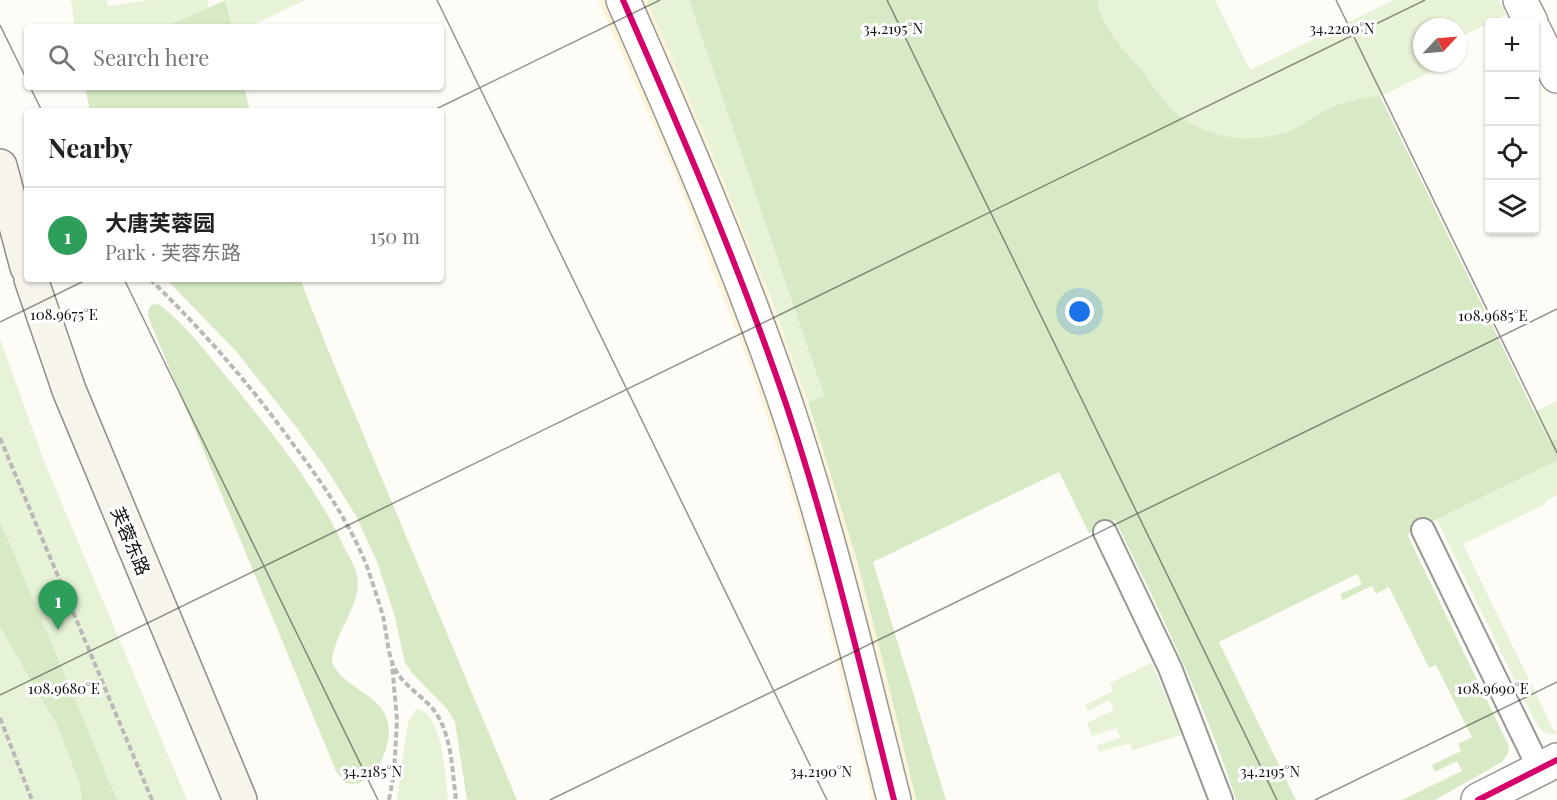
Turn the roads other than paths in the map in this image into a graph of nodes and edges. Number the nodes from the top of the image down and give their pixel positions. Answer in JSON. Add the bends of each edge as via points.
{"nodes":[{"id":1,"x":622,"y":0,"type":"edge"},
{"id":2,"x":1520,"y":0,"type":"edge"},
{"id":3,"x":1529,"y":18,"type":"edge"},
{"id":4,"x":1539,"y":40,"type":"edge"},
{"id":5,"x":1557,"y":76,"type":"edge"},
{"id":6,"x":0,"y":166,"type":"edge"},
{"id":7,"x":24,"y":256,"type":"edge"},
{"id":8,"x":32,"y":282,"type":"edge"},
{"id":9,"x":1423,"y":530,"type":"dead end"},
{"id":10,"x":1105,"y":532,"type":"dead end"},
{"id":11,"x":1548,"y":764,"type":"edge"},
{"id":12,"x":240,"y":800,"type":"edge"},
{"id":13,"x":894,"y":800,"type":"edge"},
{"id":14,"x":1221,"y":800,"type":"edge"},
{"id":15,"x":1478,"y":800,"type":"edge"}],
"edges":[{"from":1,"to":13,"type":"street","via":[[729,251],[787,407],[849,616]]},
{"from":2,"to":3,"type":"street"},
{"from":4,"to":5,"type":"street"},
{"from":6,"to":7,"type":"main road"},
{"from":8,"to":12,"type":"main road","name":"芙蓉东路","via":[[69,390]]},
{"from":9,"to":11,"type":"lane"},
{"from":10,"to":14,"type":"lane","via":[[1170,668]]},
{"from":11,"to":15,"type":"street"}]}
